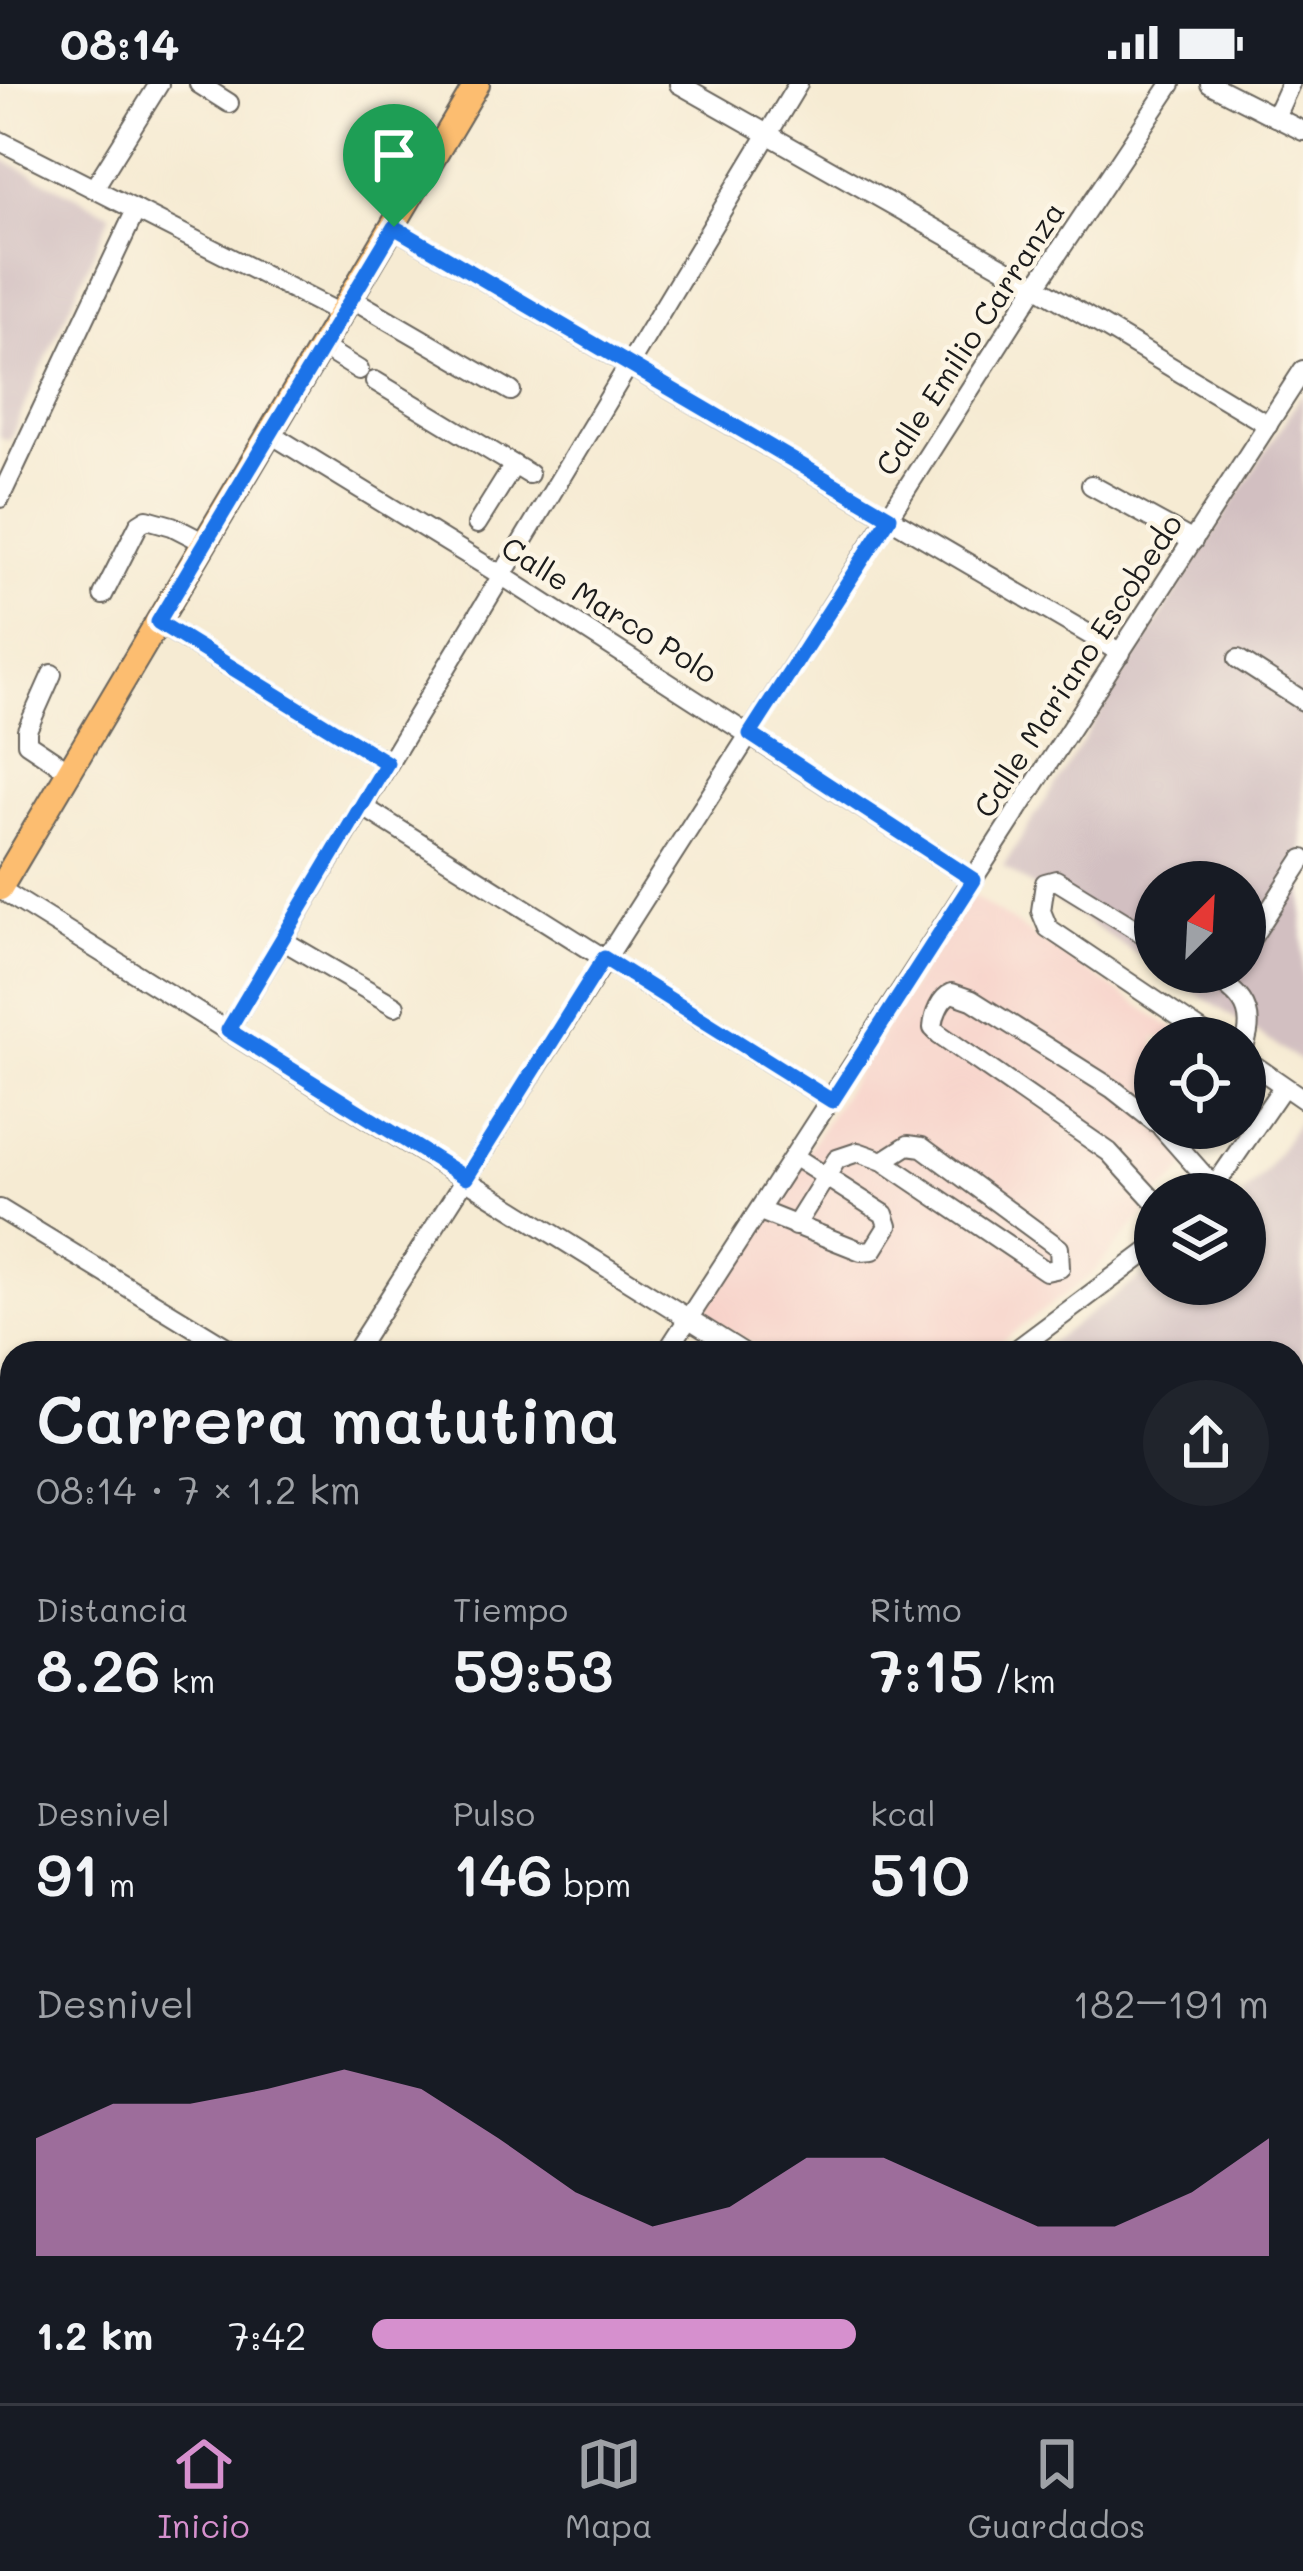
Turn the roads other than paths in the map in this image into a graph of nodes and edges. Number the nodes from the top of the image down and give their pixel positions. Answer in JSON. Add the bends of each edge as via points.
{"nodes":[{"id":1,"x":159,"y":84,"type":"edge"},
{"id":2,"x":199,"y":84,"type":"edge"},
{"id":3,"x":477,"y":84,"type":"edge"},
{"id":4,"x":679,"y":84,"type":"edge"},
{"id":5,"x":798,"y":84,"type":"edge"},
{"id":6,"x":1171,"y":84,"type":"edge"},
{"id":7,"x":1210,"y":84,"type":"edge"},
{"id":8,"x":1290,"y":84,"type":"edge"},
{"id":9,"x":229,"y":104,"type":"dead end"},
{"id":10,"x":1275,"y":117,"type":"junction"},
{"id":11,"x":1303,"y":131,"type":"edge"},
{"id":12,"x":769,"y":133,"type":"junction"},
{"id":13,"x":0,"y":140,"type":"edge"},
{"id":14,"x":94,"y":188,"type":"junction"},
{"id":15,"x":136,"y":209,"type":"junction"},
{"id":16,"x":394,"y":227,"type":"junction"},
{"id":17,"x":1036,"y":286,"type":"junction"},
{"id":18,"x":346,"y":306,"type":"junction"},
{"id":19,"x":322,"y":347,"type":"junction"},
{"id":20,"x":628,"y":364,"type":"junction"},
{"id":21,"x":1303,"y":370,"type":"edge"},
{"id":22,"x":511,"y":391,"type":"dead end"},
{"id":23,"x":1268,"y":425,"type":"junction"},
{"id":24,"x":271,"y":434,"type":"junction"},
{"id":25,"x":1091,"y":485,"type":"dead end"},
{"id":26,"x":0,"y":498,"type":"edge"},
{"id":27,"x":890,"y":517,"type":"junction"},
{"id":28,"x":477,"y":524,"type":"dead end"},
{"id":29,"x":1193,"y":541,"type":"junction"},
{"id":30,"x":205,"y":543,"type":"junction"},
{"id":31,"x":501,"y":575,"type":"junction"},
{"id":32,"x":103,"y":595,"type":"dead end"},
{"id":33,"x":158,"y":622,"type":"junction"},
{"id":34,"x":1120,"y":653,"type":"junction"},
{"id":35,"x":1238,"y":659,"type":"dead end"},
{"id":36,"x":52,"y":674,"type":"dead end"},
{"id":37,"x":1303,"y":701,"type":"edge"},
{"id":38,"x":750,"y":734,"type":"junction"},
{"id":39,"x":387,"y":763,"type":"junction"},
{"id":40,"x":69,"y":771,"type":"junction"},
{"id":41,"x":362,"y":806,"type":"junction"},
{"id":42,"x":1303,"y":859,"type":"edge"},
{"id":43,"x":974,"y":880,"type":"junction"},
{"id":44,"x":0,"y":889,"type":"edge"},
{"id":45,"x":1266,"y":916,"type":"edge"},
{"id":46,"x":1134,"y":928,"type":"edge"},
{"id":47,"x":282,"y":940,"type":"junction"},
{"id":48,"x":604,"y":958,"type":"junction"},
{"id":49,"x":1134,"y":986,"type":"edge"},
{"id":50,"x":1144,"y":993,"type":"edge"},
{"id":51,"x":395,"y":1006,"type":"dead end"},
{"id":52,"x":1180,"y":1017,"type":"edge"},
{"id":53,"x":228,"y":1030,"type":"junction"},
{"id":54,"x":1266,"y":1075,"type":"edge"},
{"id":55,"x":1282,"y":1087,"type":"junction"},
{"id":56,"x":1303,"y":1100,"type":"edge"},
{"id":57,"x":832,"y":1101,"type":"junction"},
{"id":58,"x":1134,"y":1106,"type":"edge"},
{"id":59,"x":1179,"y":1149,"type":"edge"},
{"id":60,"x":795,"y":1157,"type":"junction"},
{"id":61,"x":883,"y":1161,"type":"junction"},
{"id":62,"x":1198,"y":1173,"type":"edge"},
{"id":63,"x":1224,"y":1173,"type":"edge"},
{"id":64,"x":827,"y":1174,"type":"junction"},
{"id":65,"x":466,"y":1178,"type":"junction"},
{"id":66,"x":1134,"y":1178,"type":"edge"},
{"id":67,"x":0,"y":1209,"type":"edge"},
{"id":68,"x":760,"y":1211,"type":"junction"},
{"id":69,"x":795,"y":1226,"type":"junction"},
{"id":70,"x":1134,"y":1262,"type":"edge"},
{"id":71,"x":690,"y":1320,"type":"junction"},
{"id":72,"x":216,"y":1341,"type":"edge"},
{"id":73,"x":362,"y":1341,"type":"edge"},
{"id":74,"x":675,"y":1341,"type":"edge"},
{"id":75,"x":724,"y":1341,"type":"edge"},
{"id":76,"x":1028,"y":1341,"type":"edge"}],
"edges":[{"from":1,"to":14,"type":"street"},
{"from":2,"to":9,"type":"street"},
{"from":3,"to":16,"type":"main road"},
{"from":4,"to":12,"type":"street"},
{"from":5,"to":12,"type":"street"},
{"from":6,"to":17,"type":"street","name":"Calle Emilio Carranza"},
{"from":7,"to":10,"type":"street"},
{"from":8,"to":10,"type":"street"},
{"from":10,"to":11,"type":"street"},
{"from":12,"to":17,"type":"street"},
{"from":12,"to":20,"type":"street"},
{"from":13,"to":14,"type":"street"},
{"from":14,"to":15,"type":"street"},
{"from":15,"to":18,"type":"street"},
{"from":15,"to":26,"type":"street"},
{"from":16,"to":18,"type":"main road"},
{"from":16,"to":20,"type":"street"},
{"from":17,"to":23,"type":"street"},
{"from":17,"to":27,"type":"street","name":"Calle Emilio Carranza"},
{"from":18,"to":19,"type":"main road"},
{"from":18,"to":22,"type":"street"},
{"from":19,"to":24,"type":"main road"},
{"from":19,"to":28,"type":"street","via":[[522,470]]},
{"from":20,"to":27,"type":"street"},
{"from":20,"to":31,"type":"street"},
{"from":21,"to":23,"type":"street","name":"Calle Mariano Escobedo"},
{"from":23,"to":29,"type":"street","name":"Calle Mariano Escobedo"},
{"from":24,"to":30,"type":"main road"},
{"from":24,"to":31,"type":"street","name":"Calle Marco Polo"},
{"from":25,"to":29,"type":"street"},
{"from":27,"to":34,"type":"street"},
{"from":27,"to":38,"type":"street","name":"Calle Emilio Carranza"},
{"from":29,"to":34,"type":"street","name":"Calle Mariano Escobedo"},
{"from":30,"to":32,"type":"street","via":[[147,519]]},
{"from":30,"to":33,"type":"main road"},
{"from":31,"to":38,"type":"street","name":"Calle Marco Polo"},
{"from":31,"to":39,"type":"street"},
{"from":33,"to":39,"type":"street"},
{"from":33,"to":40,"type":"main road"},
{"from":34,"to":43,"type":"street","name":"Calle Mariano Escobedo"},
{"from":35,"to":37,"type":"street"},
{"from":36,"to":40,"type":"street","via":[[28,743]]},
{"from":38,"to":43,"type":"street","name":"Calle Marco Polo"},
{"from":38,"to":48,"type":"street","name":"Calle Emilio Carranza"},
{"from":39,"to":41,"type":"street"},
{"from":40,"to":44,"type":"main road"},
{"from":41,"to":47,"type":"street"},
{"from":41,"to":48,"type":"street"},
{"from":42,"to":45,"type":"street"},
{"from":43,"to":57,"type":"street","name":"Calle Mariano Escobedo"},
{"from":44,"to":53,"type":"street"},
{"from":46,"to":49,"type":"street","via":[[1056,880],[1045,883],[1048,928]]},
{"from":47,"to":51,"type":"street"},
{"from":47,"to":53,"type":"street"},
{"from":48,"to":57,"type":"street"},
{"from":48,"to":65,"type":"street","name":"Calle Emilio Carranza"},
{"from":50,"to":52,"type":"street"},
{"from":53,"to":65,"type":"street"},
{"from":54,"to":55,"type":"street"},
{"from":55,"to":56,"type":"street"},
{"from":55,"to":63,"type":"street"},
{"from":57,"to":60,"type":"street","name":"Calle Mariano Escobedo"},
{"from":58,"to":66,"type":"street","via":[[972,1000],[952,993],[941,1003],[933,1028],[939,1034],[1115,1156]]},
{"from":59,"to":62,"type":"street"},
{"from":60,"to":64,"type":"street"},
{"from":60,"to":68,"type":"street","name":"Calle Mariano Escobedo"},
{"from":61,"to":61,"type":"street","via":[[1046,1271],[1060,1268],[1059,1248],[922,1147],[908,1145]]},
{"from":61,"to":64,"type":"street","via":[[852,1152]]},
{"from":64,"to":69,"type":"street"},
{"from":64,"to":69,"type":"street","via":[[884,1214],[888,1226],[865,1252]]},
{"from":65,"to":71,"type":"street"},
{"from":65,"to":73,"type":"street","name":"Calle Emilio Carranza"},
{"from":67,"to":72,"type":"street"},
{"from":68,"to":69,"type":"street"},
{"from":68,"to":71,"type":"street","name":"Calle Mariano Escobedo"},
{"from":70,"to":76,"type":"street"},
{"from":71,"to":74,"type":"street","name":"Calle Mariano Escobedo"},
{"from":71,"to":75,"type":"street"}]}
